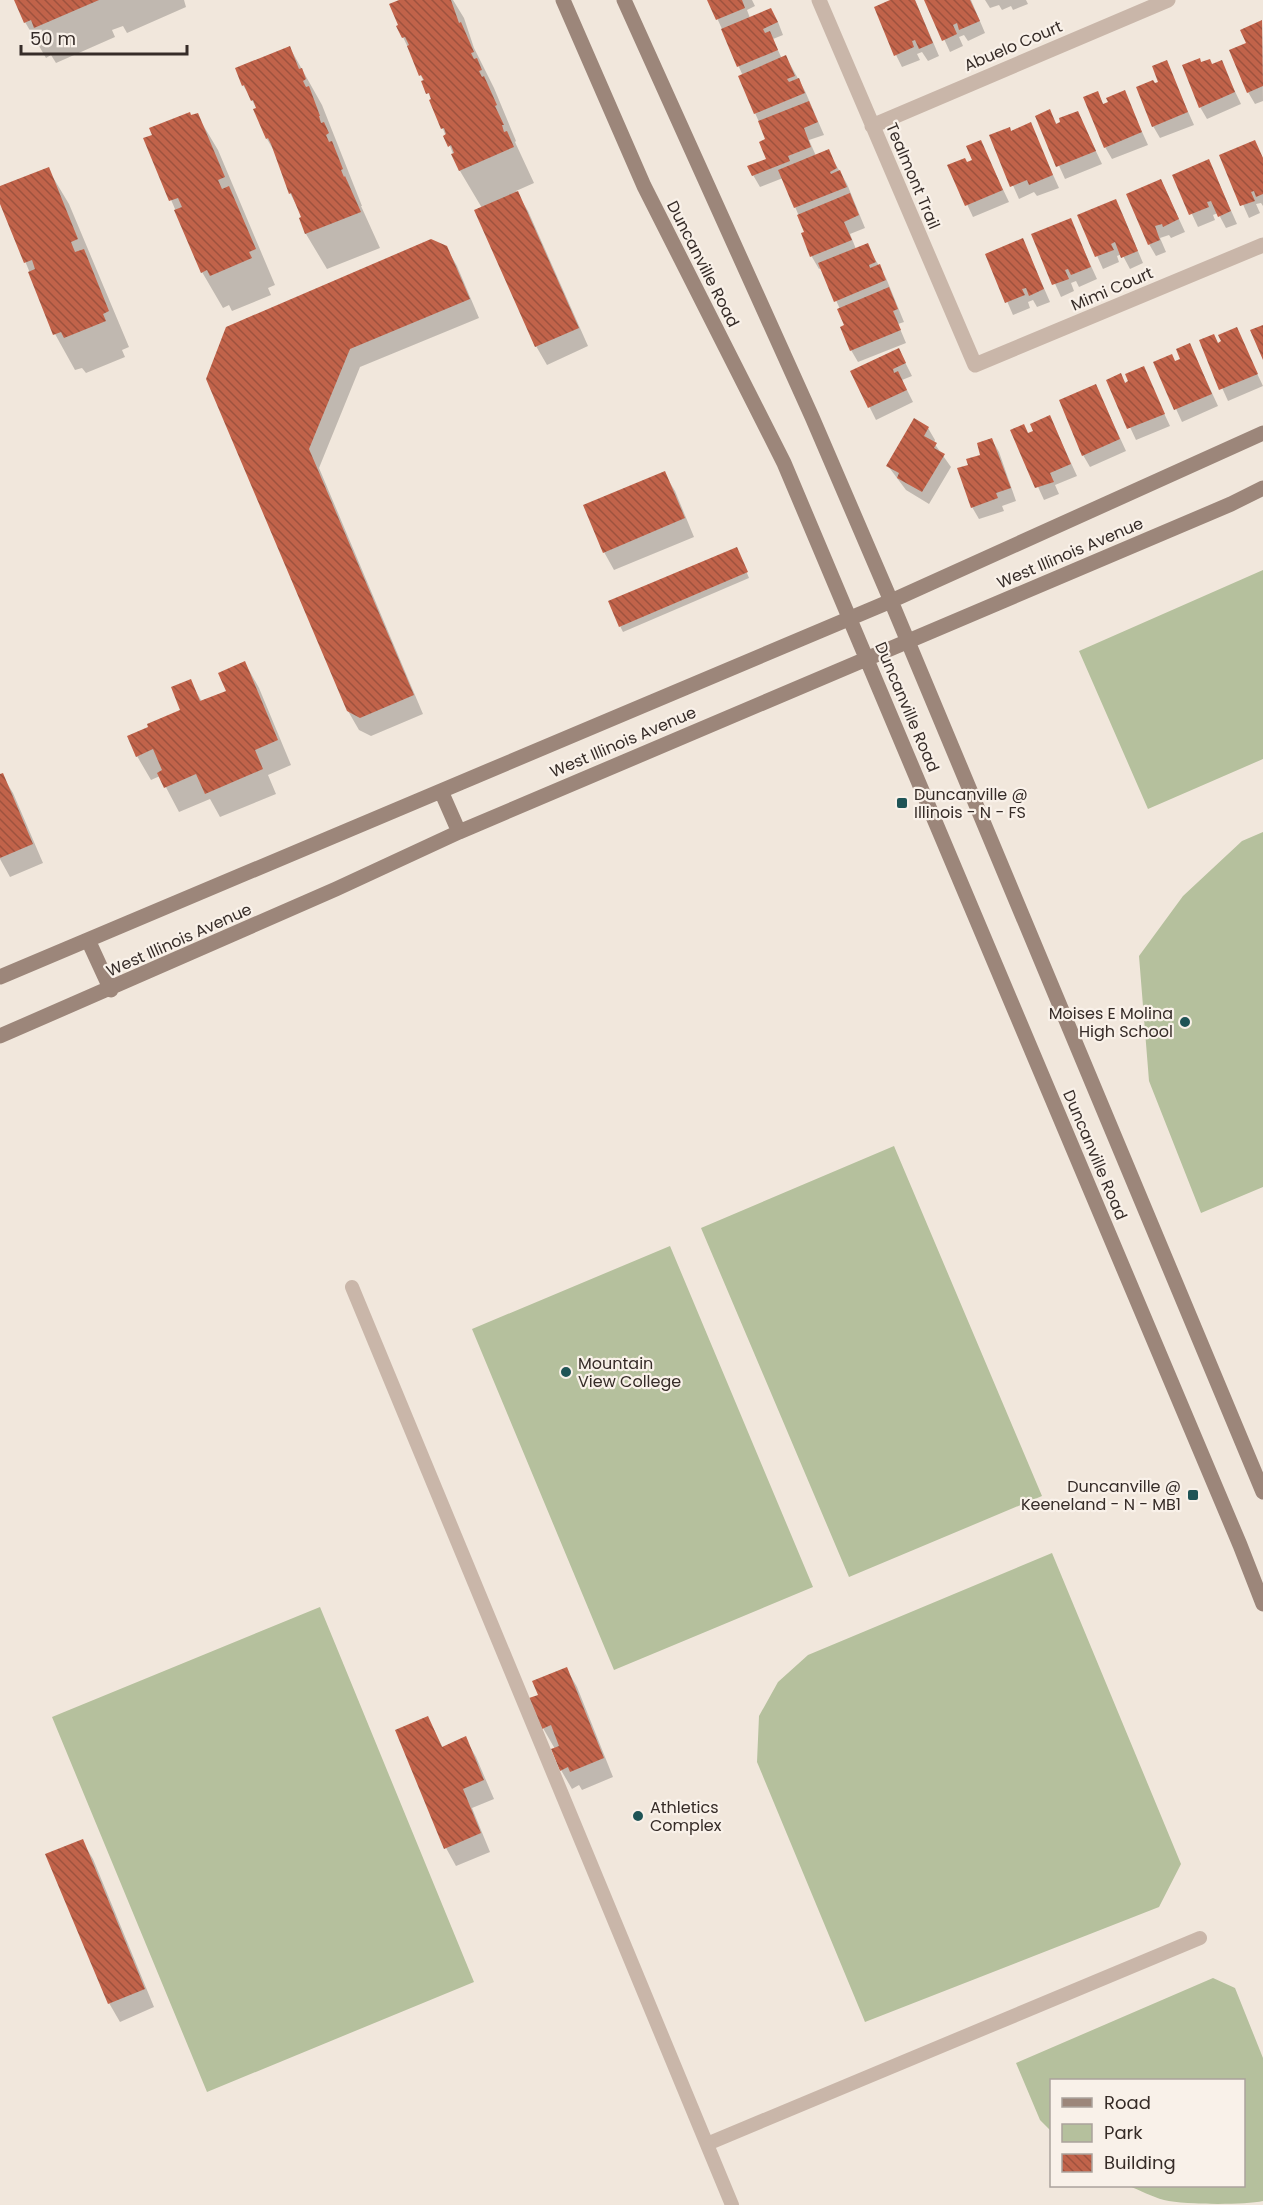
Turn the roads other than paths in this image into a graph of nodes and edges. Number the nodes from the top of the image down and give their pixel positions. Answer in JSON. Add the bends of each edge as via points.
{"nodes":[{"id":1,"x":564,"y":0,"type":"edge"},
{"id":2,"x":624,"y":0,"type":"edge"},
{"id":3,"x":819,"y":0,"type":"edge"},
{"id":4,"x":1168,"y":0,"type":"edge"},
{"id":5,"x":872,"y":126,"type":"junction"},
{"id":6,"x":1263,"y":245,"type":"edge"},
{"id":7,"x":975,"y":365,"type":"joint"},
{"id":8,"x":1263,"y":433,"type":"edge"},
{"id":9,"x":1263,"y":488,"type":"edge"},
{"id":10,"x":891,"y":601,"type":"junction"},
{"id":11,"x":850,"y":618,"type":"junction"},
{"id":12,"x":908,"y":641,"type":"junction"},
{"id":13,"x":867,"y":658,"type":"junction"},
{"id":14,"x":441,"y":791,"type":"junction"},
{"id":15,"x":459,"y":832,"type":"junction"},
{"id":16,"x":88,"y":940,"type":"junction"},
{"id":17,"x":0,"y":977,"type":"edge"},
{"id":18,"x":111,"y":990,"type":"junction"},
{"id":19,"x":0,"y":1036,"type":"edge"},
{"id":20,"x":352,"y":1287,"type":"dead end"},
{"id":21,"x":1263,"y":1492,"type":"edge"},
{"id":22,"x":1263,"y":1604,"type":"edge"},
{"id":23,"x":1200,"y":1938,"type":"dead end"},
{"id":24,"x":707,"y":2144,"type":"junction"},
{"id":25,"x":732,"y":2205,"type":"edge"}],
"edges":[{"from":1,"to":11,"type":"main road","name":"Duncanville Road","via":[[644,186],[779,453]]},
{"from":2,"to":10,"type":"main road","name":"Duncanville Road"},
{"from":3,"to":5,"type":"street","name":"Tealmont Trail"},
{"from":4,"to":5,"type":"street","name":"Abuelo Court"},
{"from":5,"to":7,"type":"street","name":"Tealmont Trail"},
{"from":6,"to":7,"type":"street","name":"Mimi Court"},
{"from":8,"to":10,"type":"main road","name":"West Illinois Avenue"},
{"from":9,"to":12,"type":"main road","name":"West Illinois Avenue"},
{"from":10,"to":11,"type":"main road","name":"West Illinois Avenue"},
{"from":10,"to":12,"type":"main road","name":"Duncanville Road"},
{"from":11,"to":13,"type":"main road","name":"Duncanville Road"},
{"from":11,"to":14,"type":"main road","name":"West Illinois Avenue"},
{"from":12,"to":13,"type":"main road","name":"West Illinois Avenue"},
{"from":12,"to":21,"type":"main road","name":"Duncanville Road"},
{"from":13,"to":15,"type":"main road","name":"West Illinois Avenue"},
{"from":13,"to":22,"type":"main road","name":"Duncanville Road"},
{"from":14,"to":15,"type":"main road"},
{"from":14,"to":16,"type":"main road","name":"West Illinois Avenue"},
{"from":15,"to":18,"type":"main road","name":"West Illinois Avenue"},
{"from":16,"to":17,"type":"main road","name":"West Illinois Avenue"},
{"from":16,"to":18,"type":"main road"},
{"from":18,"to":19,"type":"main road","name":"West Illinois Avenue"},
{"from":20,"to":24,"type":"street"},
{"from":23,"to":24,"type":"street"},
{"from":24,"to":25,"type":"street"}]}
